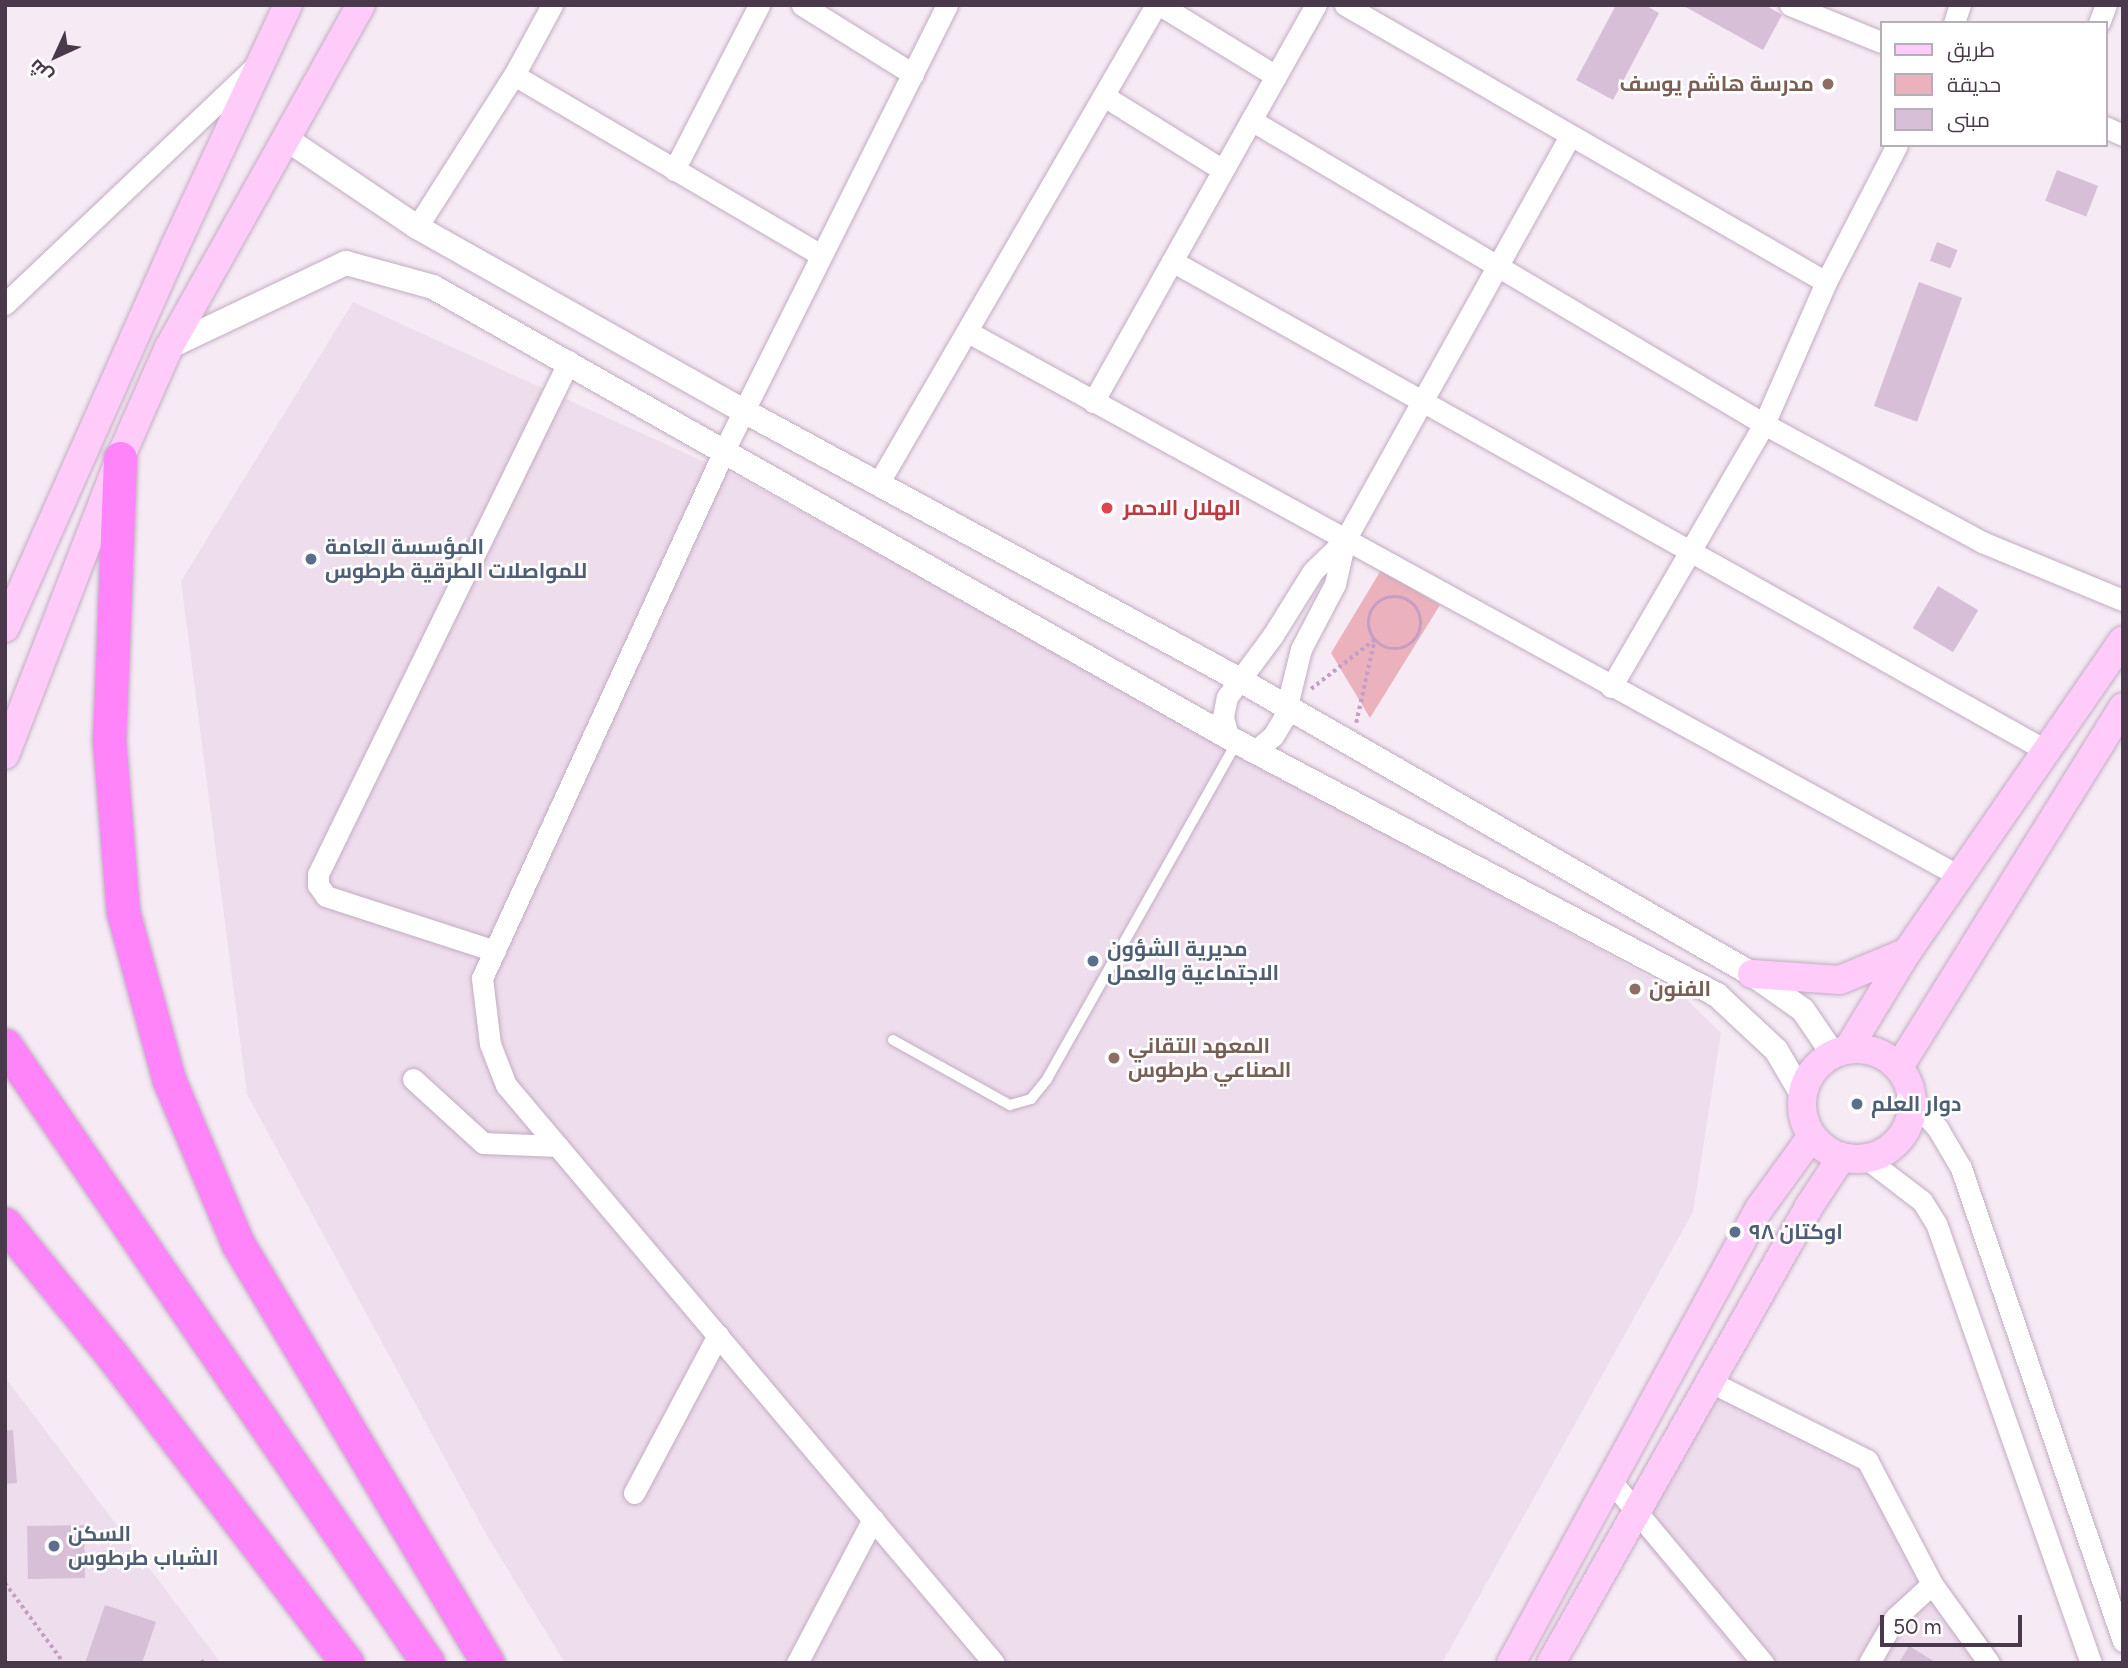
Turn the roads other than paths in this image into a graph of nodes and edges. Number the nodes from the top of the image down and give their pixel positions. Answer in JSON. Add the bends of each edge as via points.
{"nodes":[{"id":1,"x":288,"y":5,"type":"edge"},
{"id":2,"x":361,"y":5,"type":"edge"},
{"id":3,"x":552,"y":5,"type":"edge"},
{"id":4,"x":760,"y":5,"type":"edge"},
{"id":5,"x":802,"y":5,"type":"edge"},
{"id":6,"x":947,"y":5,"type":"edge"},
{"id":7,"x":1158,"y":5,"type":"edge"},
{"id":8,"x":1316,"y":5,"type":"edge"},
{"id":9,"x":1345,"y":5,"type":"edge"},
{"id":10,"x":1796,"y":7,"type":"edge"},
{"id":11,"x":1880,"y":42,"type":"edge"},
{"id":12,"x":258,"y":64,"type":"junction"},
{"id":13,"x":913,"y":74,"type":"junction"},
{"id":14,"x":514,"y":75,"type":"junction"},
{"id":15,"x":1276,"y":76,"type":"junction"},
{"id":16,"x":1104,"y":96,"type":"junction"},
{"id":17,"x":1251,"y":120,"type":"junction"},
{"id":18,"x":2107,"y":128,"type":"edge"},
{"id":19,"x":1570,"y":135,"type":"junction"},
{"id":20,"x":2123,"y":135,"type":"edge"},
{"id":21,"x":285,"y":138,"type":"junction"},
{"id":22,"x":1896,"y":147,"type":"edge"},
{"id":23,"x":674,"y":170,"type":"junction"},
{"id":24,"x":1223,"y":170,"type":"junction"},
{"id":25,"x":417,"y":227,"type":"junction"},
{"id":26,"x":821,"y":256,"type":"junction"},
{"id":27,"x":1172,"y":261,"type":"junction"},
{"id":28,"x":1497,"y":266,"type":"junction"},
{"id":29,"x":1826,"y":282,"type":"junction"},
{"id":30,"x":5,"y":304,"type":"edge"},
{"id":31,"x":968,"y":332,"type":"junction"},
{"id":32,"x":169,"y":347,"type":"junction"},
{"id":33,"x":569,"y":361,"type":"junction"},
{"id":34,"x":1422,"y":401,"type":"junction"},
{"id":35,"x":1093,"y":402,"type":"junction"},
{"id":36,"x":744,"y":411,"type":"junction"},
{"id":37,"x":1764,"y":424,"type":"junction"},
{"id":38,"x":724,"y":450,"type":"junction"},
{"id":39,"x":120,"y":458,"type":"junction"},
{"id":40,"x":878,"y":484,"type":"junction"},
{"id":41,"x":1345,"y":540,"type":"junction"},
{"id":42,"x":1690,"y":551,"type":"junction"},
{"id":43,"x":2123,"y":600,"type":"edge"},
{"id":44,"x":5,"y":628,"type":"edge"},
{"id":45,"x":2123,"y":640,"type":"edge"},
{"id":46,"x":1240,"y":680,"type":"junction"},
{"id":47,"x":1611,"y":687,"type":"junction"},
{"id":48,"x":1287,"y":707,"type":"junction"},
{"id":49,"x":2123,"y":708,"type":"edge"},
{"id":50,"x":1240,"y":743,"type":"junction"},
{"id":51,"x":2047,"y":751,"type":"junction"},
{"id":52,"x":5,"y":755,"type":"edge"},
{"id":53,"x":1961,"y":877,"type":"junction"},
{"id":54,"x":495,"y":951,"type":"junction"},
{"id":55,"x":1908,"y":952,"type":"junction"},
{"id":56,"x":1752,"y":974,"type":"junction"},
{"id":57,"x":893,"y":1040,"type":"dead end"},
{"id":58,"x":5,"y":1045,"type":"edge"},
{"id":59,"x":1840,"y":1052,"type":"junction"},
{"id":60,"x":1899,"y":1067,"type":"junction"},
{"id":61,"x":413,"y":1080,"type":"dead end"},
{"id":62,"x":1802,"y":1094,"type":"junction"},
{"id":63,"x":1913,"y":1101,"type":"junction"},
{"id":64,"x":1812,"y":1136,"type":"junction"},
{"id":65,"x":558,"y":1146,"type":"junction"},
{"id":66,"x":1854,"y":1158,"type":"junction"},
{"id":67,"x":5,"y":1224,"type":"edge"},
{"id":68,"x":718,"y":1335,"type":"junction"},
{"id":69,"x":1709,"y":1381,"type":"junction"},
{"id":70,"x":1610,"y":1480,"type":"junction"},
{"id":71,"x":634,"y":1493,"type":"dead end"},
{"id":72,"x":1635,"y":1510,"type":"junction"},
{"id":73,"x":873,"y":1519,"type":"junction"},
{"id":74,"x":1931,"y":1584,"type":"junction"},
{"id":75,"x":2123,"y":1641,"type":"edge"},
{"id":76,"x":347,"y":1663,"type":"edge"},
{"id":77,"x":428,"y":1663,"type":"edge"},
{"id":78,"x":488,"y":1663,"type":"edge"},
{"id":79,"x":797,"y":1663,"type":"edge"},
{"id":80,"x":994,"y":1663,"type":"edge"},
{"id":81,"x":1511,"y":1663,"type":"edge"},
{"id":82,"x":1551,"y":1663,"type":"edge"},
{"id":83,"x":1763,"y":1663,"type":"edge"},
{"id":84,"x":1869,"y":1663,"type":"edge"},
{"id":85,"x":1989,"y":1663,"type":"edge"},
{"id":86,"x":2091,"y":1663,"type":"edge"}],
"edges":[{"from":1,"to":12,"type":"main road"},
{"from":2,"to":21,"type":"main road"},
{"from":3,"to":14,"type":"street"},
{"from":4,"to":23,"type":"street"},
{"from":5,"to":13,"type":"street"},
{"from":6,"to":13,"type":"street"},
{"from":7,"to":15,"type":"street"},
{"from":7,"to":16,"type":"street"},
{"from":8,"to":15,"type":"street"},
{"from":9,"to":19,"type":"street"},
{"from":10,"to":11,"type":"street"},
{"from":12,"to":30,"type":"street"},
{"from":12,"to":44,"type":"main road"},
{"from":13,"to":26,"type":"street"},
{"from":14,"to":23,"type":"street"},
{"from":14,"to":25,"type":"street"},
{"from":15,"to":17,"type":"street"},
{"from":16,"to":24,"type":"street"},
{"from":16,"to":31,"type":"street"},
{"from":17,"to":24,"type":"street"},
{"from":17,"to":28,"type":"street"},
{"from":18,"to":20,"type":"street"},
{"from":19,"to":28,"type":"street"},
{"from":19,"to":29,"type":"street"},
{"from":21,"to":25,"type":"street"},
{"from":21,"to":32,"type":"main road"},
{"from":22,"to":29,"type":"street"},
{"from":23,"to":26,"type":"street"},
{"from":24,"to":27,"type":"street"},
{"from":25,"to":36,"type":"street"},
{"from":26,"to":36,"type":"street"},
{"from":27,"to":34,"type":"street"},
{"from":27,"to":35,"type":"street"},
{"from":28,"to":34,"type":"street"},
{"from":28,"to":37,"type":"street"},
{"from":29,"to":37,"type":"street"},
{"from":31,"to":35,"type":"street"},
{"from":31,"to":40,"type":"street"},
{"from":32,"to":33,"type":"street","via":[[346,263],[433,287]]},
{"from":32,"to":39,"type":"main road"},
{"from":33,"to":38,"type":"street"},
{"from":33,"to":54,"type":"street","via":[[318,874],[318,885],[326,896]]},
{"from":34,"to":41,"type":"street"},
{"from":34,"to":42,"type":"street"},
{"from":35,"to":41,"type":"street"},
{"from":36,"to":38,"type":"street"},
{"from":36,"to":40,"type":"street"},
{"from":37,"to":42,"type":"street"},
{"from":37,"to":43,"type":"street","via":[[1982,542]]},
{"from":38,"to":50,"type":"street"},
{"from":38,"to":54,"type":"street"},
{"from":39,"to":52,"type":"main road"},
{"from":39,"to":78,"type":"highway","via":[[109,739],[123,912],[169,1080],[238,1244]]},
{"from":40,"to":46,"type":"street"},
{"from":41,"to":46,"type":"street","via":[[1313,571]]},
{"from":41,"to":47,"type":"street"},
{"from":41,"to":48,"type":"street","via":[[1335,584],[1301,649]]},
{"from":42,"to":47,"type":"street"},
{"from":42,"to":51,"type":"street"},
{"from":45,"to":51,"type":"main road"},
{"from":46,"to":48,"type":"street"},
{"from":46,"to":50,"type":"street","via":[[1224,707]]},
{"from":47,"to":53,"type":"street"},
{"from":48,"to":50,"type":"street","via":[[1273,736]]},
{"from":48,"to":56,"type":"street"},
{"from":49,"to":60,"type":"main road"},
{"from":50,"to":57,"type":"lane","via":[[1047,1079],[1031,1098],[1010,1105]]},
{"from":50,"to":62,"type":"street","via":[[1717,995],[1776,1049]]},
{"from":51,"to":53,"type":"main road"},
{"from":53,"to":55,"type":"main road"},
{"from":54,"to":65,"type":"street","via":[[482,978],[489,1044],[506,1085]]},
{"from":55,"to":56,"type":"main road","via":[[1840,980]]},
{"from":55,"to":59,"type":"main road"},
{"from":56,"to":59,"type":"street","via":[[1803,1010]]},
{"from":58,"to":77,"type":"highway"},
{"from":59,"to":60,"type":"main road","via":[[1875,1052]]},
{"from":59,"to":62,"type":"main road","via":[[1818,1065]]},
{"from":60,"to":63,"type":"main road"},
{"from":61,"to":65,"type":"street","via":[[482,1143]]},
{"from":62,"to":64,"type":"main road","via":[[1803,1116]]},
{"from":63,"to":66,"type":"main road","via":[[1910,1117],[1894,1145],[1880,1155]]},
{"from":63,"to":75,"type":"street","via":[[1938,1129],[1961,1168]]},
{"from":64,"to":66,"type":"main road","via":[[1825,1149]]},
{"from":64,"to":70,"type":"main road","via":[[1759,1209]]},
{"from":65,"to":68,"type":"street"},
{"from":66,"to":69,"type":"main road","via":[[1810,1205]]},
{"from":66,"to":86,"type":"street","via":[[1922,1201],[1936,1223]]},
{"from":67,"to":76,"type":"highway","via":[[111,1354]]},
{"from":68,"to":71,"type":"street"},
{"from":68,"to":73,"type":"street"},
{"from":69,"to":72,"type":"main road"},
{"from":69,"to":74,"type":"street","via":[[1867,1460]]},
{"from":70,"to":72,"type":"street"},
{"from":70,"to":81,"type":"main road"},
{"from":72,"to":82,"type":"main road"},
{"from":72,"to":83,"type":"street"},
{"from":73,"to":79,"type":"street"},
{"from":73,"to":80,"type":"street"},
{"from":74,"to":84,"type":"street","via":[[1895,1618]]},
{"from":74,"to":85,"type":"street"}]}
